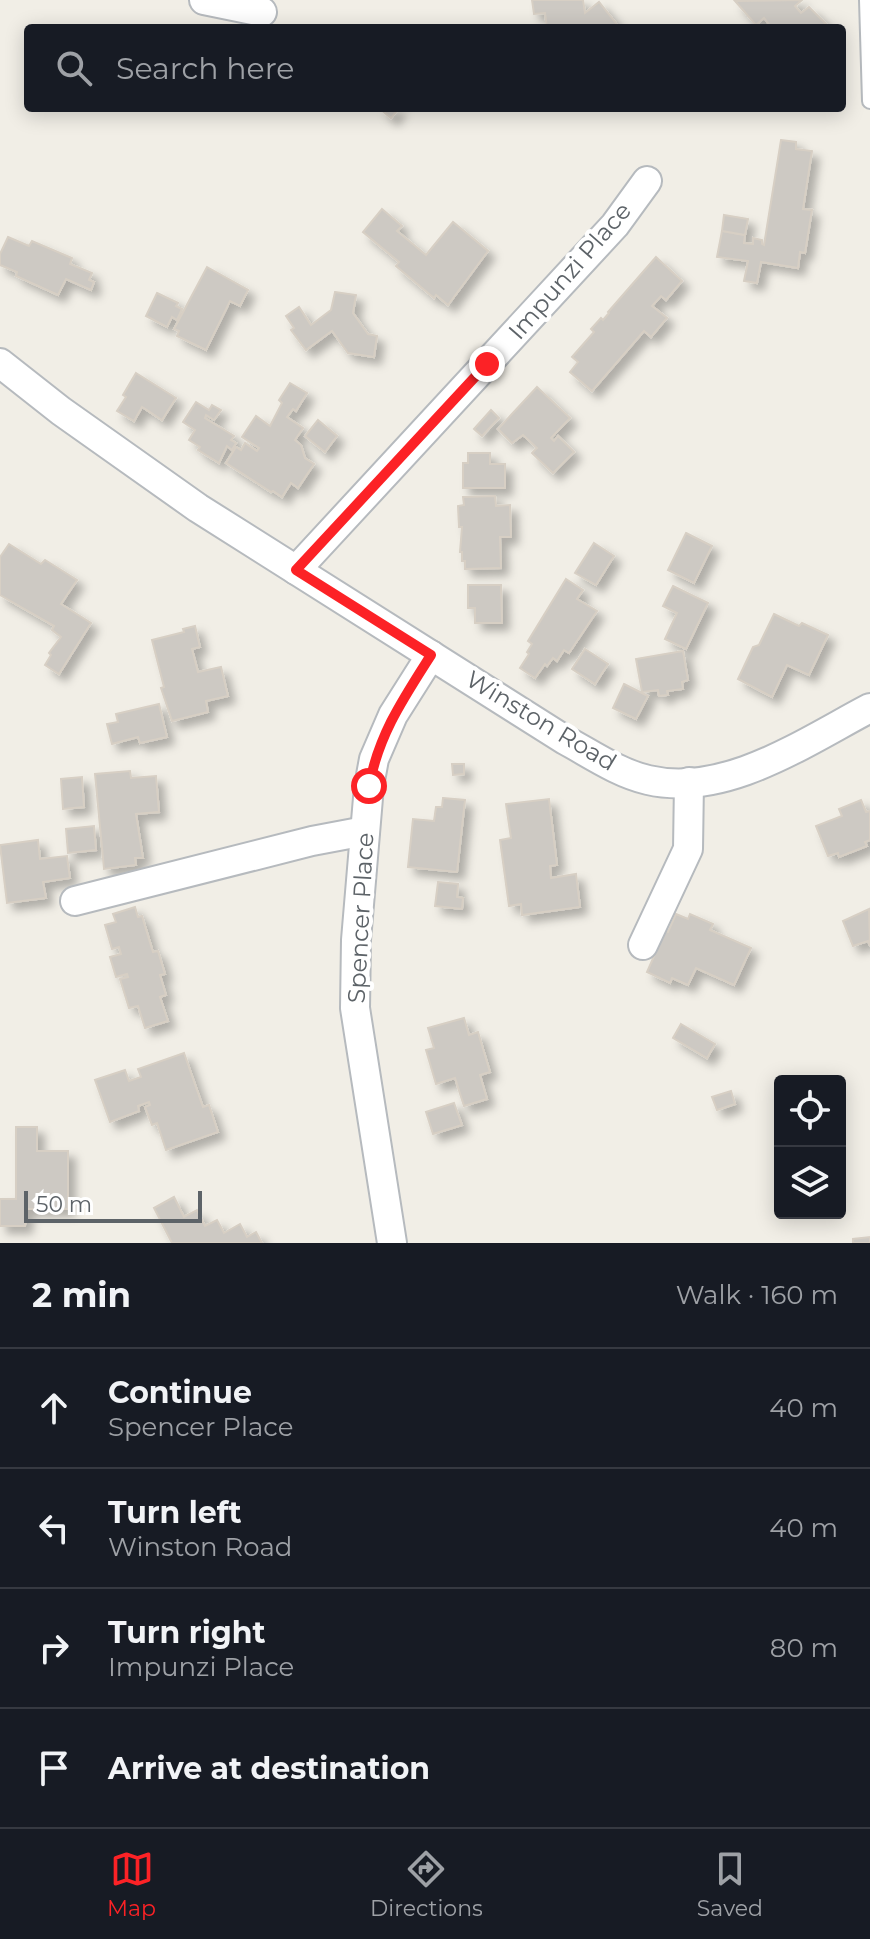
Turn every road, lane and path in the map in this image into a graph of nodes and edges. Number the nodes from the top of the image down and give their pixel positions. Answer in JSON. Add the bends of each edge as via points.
{"nodes":[{"id":1,"x":204,"y":0,"type":"edge"},
{"id":2,"x":867,"y":0,"type":"edge"},
{"id":3,"x":262,"y":12,"type":"dead end"},
{"id":4,"x":870,"y":101,"type":"edge"},
{"id":5,"x":647,"y":181,"type":"dead end"},
{"id":6,"x":0,"y":363,"type":"edge"},
{"id":7,"x":296,"y":570,"type":"junction"},
{"id":8,"x":431,"y":655,"type":"junction"},
{"id":9,"x":870,"y":708,"type":"edge"},
{"id":10,"x":689,"y":782,"type":"junction"},
{"id":11,"x":365,"y":831,"type":"junction"},
{"id":12,"x":75,"y":901,"type":"dead end"},
{"id":13,"x":643,"y":945,"type":"dead end"},
{"id":14,"x":392,"y":1243,"type":"edge"}],
"edges":[{"from":1,"to":3,"type":"street"},
{"from":2,"to":4,"type":"lane"},
{"from":5,"to":7,"type":"street","name":"Impunzi Place","via":[[615,225]]},
{"from":6,"to":7,"type":"street","name":"Winston Road","via":[[119,453]]},
{"from":7,"to":8,"type":"street","name":"Winston Road"},
{"from":8,"to":10,"type":"street","name":"Winston Road","via":[[615,767],[647,779]]},
{"from":8,"to":11,"type":"street","name":"Spencer Place","via":[[380,741]]},
{"from":9,"to":10,"type":"street","name":"Winston Road","via":[[750,769]]},
{"from":10,"to":13,"type":"street","via":[[688,849]]},
{"from":11,"to":12,"type":"street"},
{"from":11,"to":14,"type":"street","name":"Spencer Place","via":[[355,1008]]}]}
